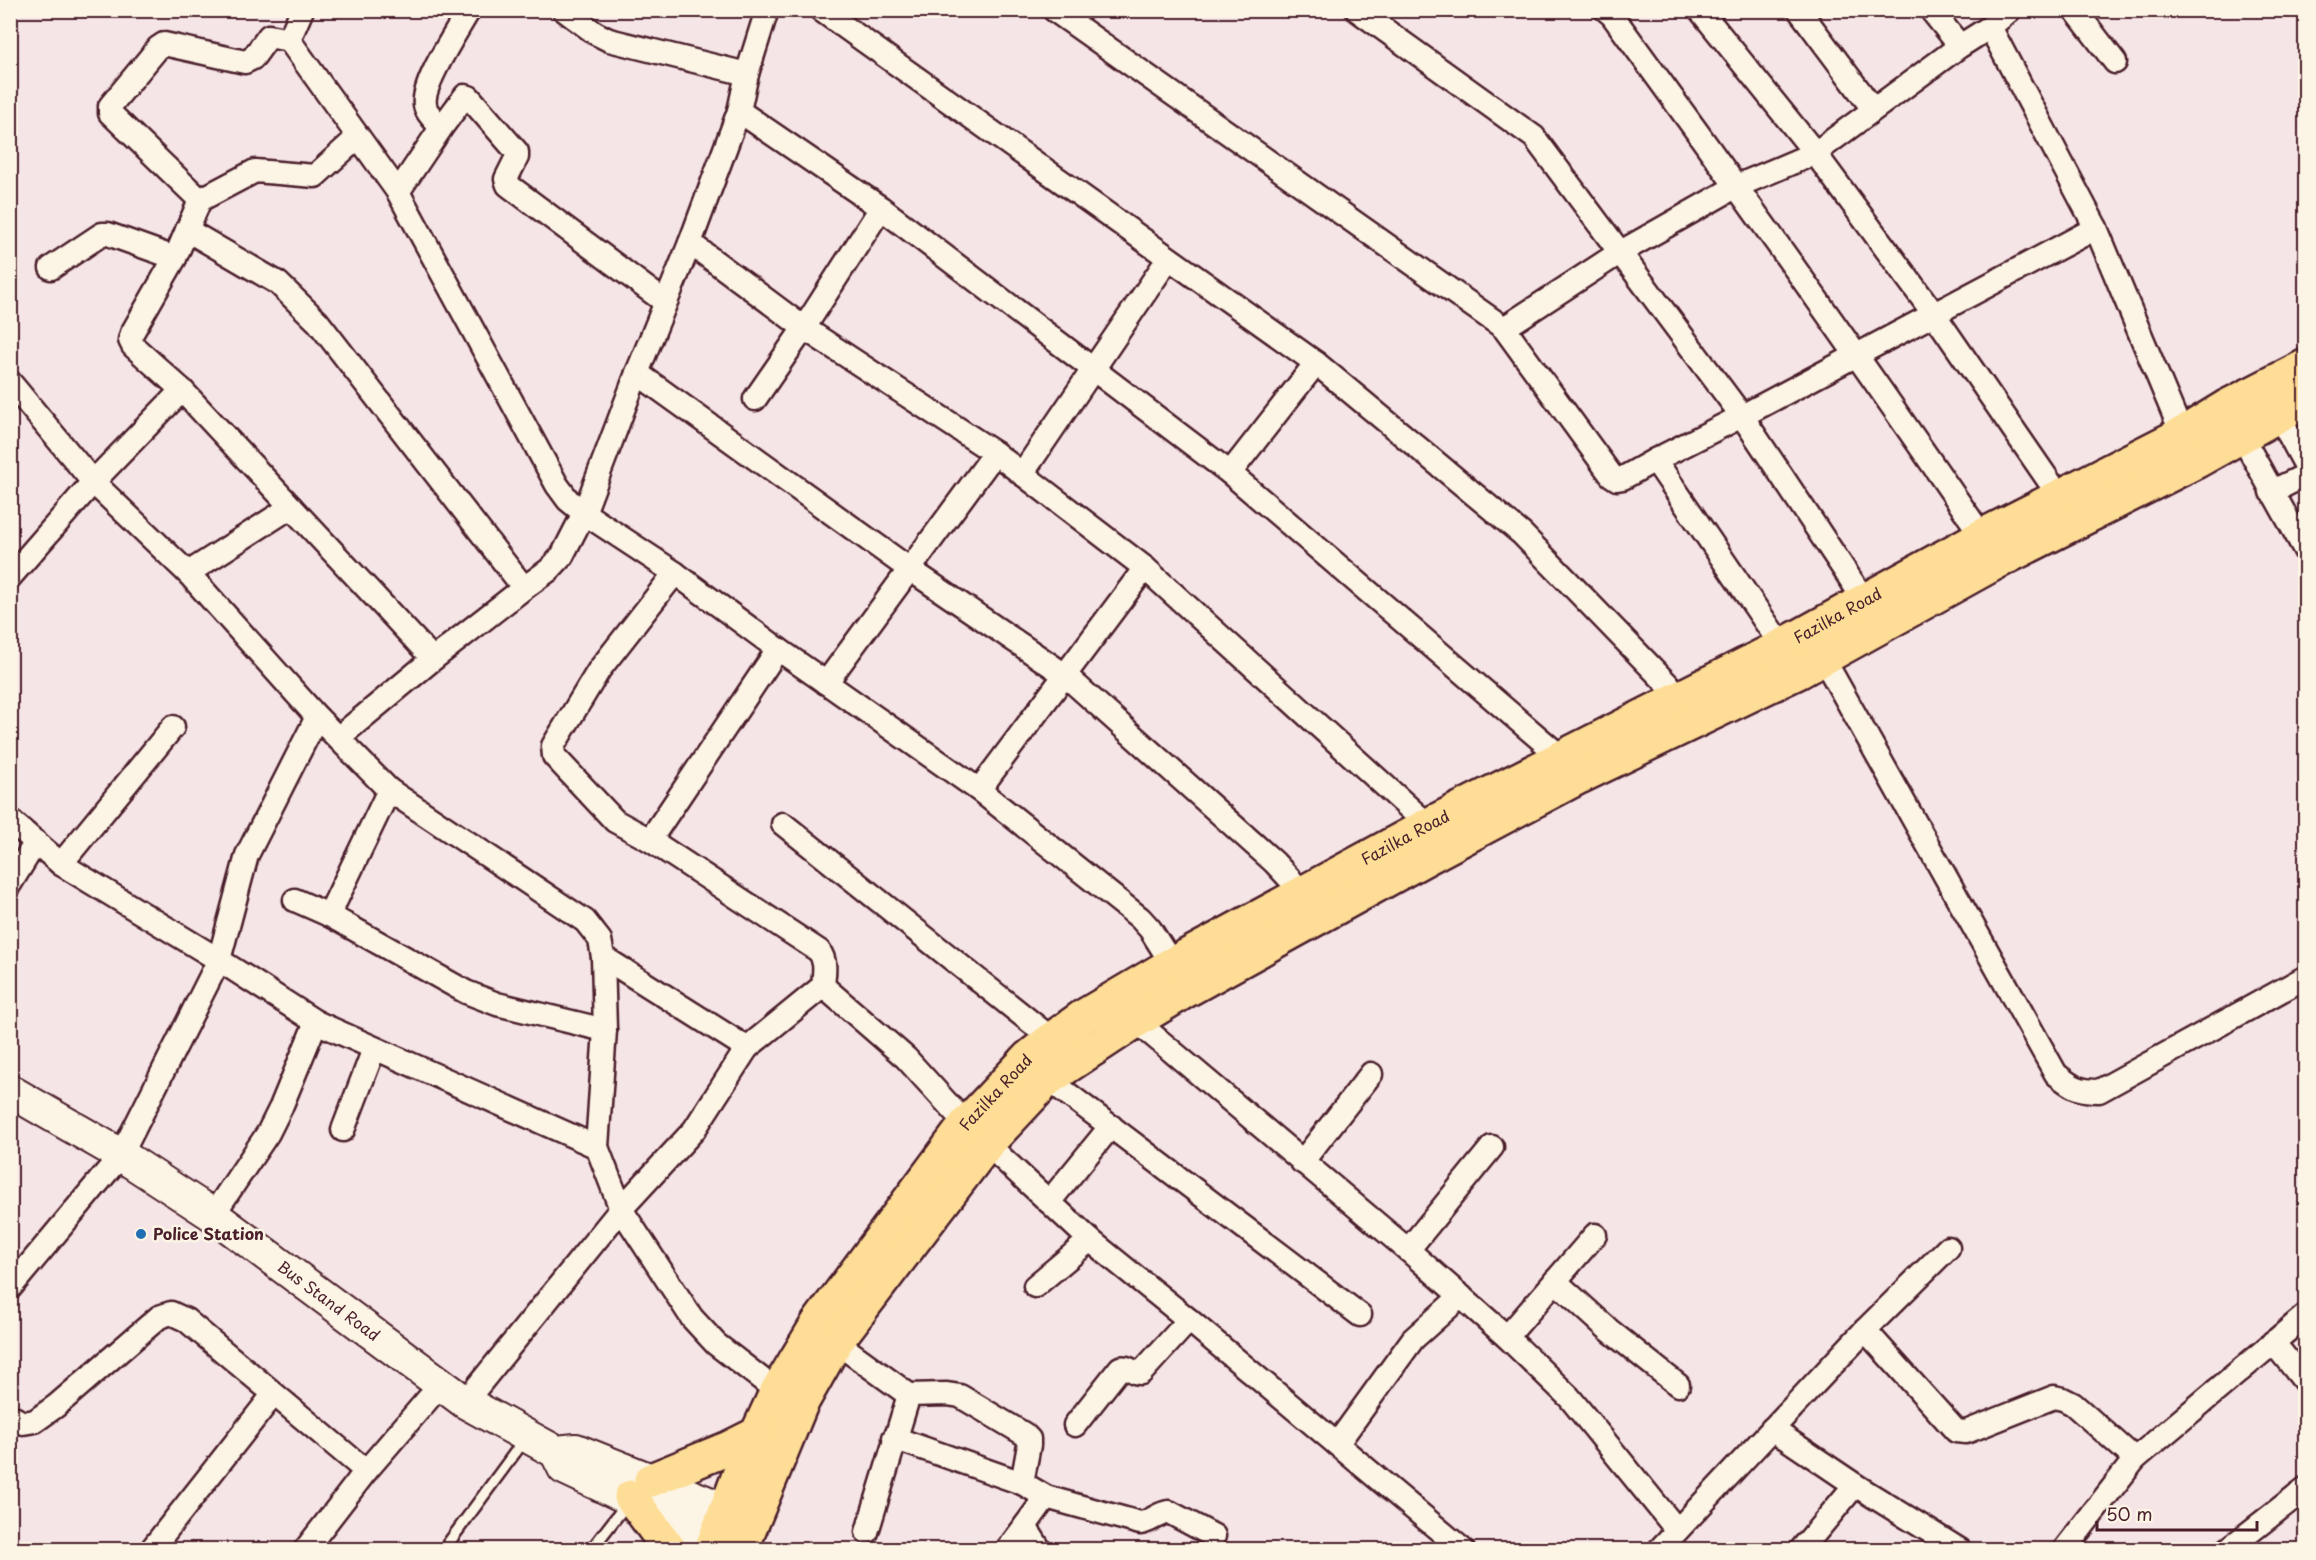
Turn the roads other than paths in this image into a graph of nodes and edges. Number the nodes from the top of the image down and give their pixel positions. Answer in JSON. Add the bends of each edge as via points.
{"nodes":[{"id":1,"x":302,"y":10,"type":"edge"},
{"id":2,"x":469,"y":10,"type":"edge"},
{"id":3,"x":564,"y":10,"type":"edge"},
{"id":4,"x":767,"y":10,"type":"edge"},
{"id":5,"x":821,"y":10,"type":"edge"},
{"id":6,"x":1054,"y":10,"type":"edge"},
{"id":7,"x":1357,"y":10,"type":"edge"},
{"id":8,"x":1606,"y":10,"type":"edge"},
{"id":9,"x":1700,"y":10,"type":"edge"},
{"id":10,"x":1799,"y":10,"type":"edge"},
{"id":11,"x":1931,"y":10,"type":"edge"},
{"id":12,"x":2010,"y":10,"type":"edge"},
{"id":13,"x":2075,"y":10,"type":"edge"},
{"id":14,"x":1990,"y":27,"type":"junction"},
{"id":15,"x":289,"y":40,"type":"junction"},
{"id":16,"x":1960,"y":46,"type":"junction"},
{"id":17,"x":2115,"y":62,"type":"dead end"},
{"id":18,"x":747,"y":74,"type":"junction"},
{"id":19,"x":1873,"y":109,"type":"junction"},
{"id":20,"x":739,"y":111,"type":"junction"},
{"id":21,"x":441,"y":128,"type":"junction"},
{"id":22,"x":358,"y":137,"type":"junction"},
{"id":23,"x":1815,"y":153,"type":"junction"},
{"id":24,"x":1737,"y":186,"type":"junction"},
{"id":25,"x":398,"y":192,"type":"junction"},
{"id":26,"x":200,"y":200,"type":"junction"},
{"id":27,"x":881,"y":208,"type":"junction"},
{"id":28,"x":2096,"y":228,"type":"junction"},
{"id":29,"x":187,"y":230,"type":"junction"},
{"id":30,"x":690,"y":243,"type":"junction"},
{"id":31,"x":1619,"y":253,"type":"junction"},
{"id":32,"x":175,"y":258,"type":"junction"},
{"id":33,"x":1168,"y":259,"type":"junction"},
{"id":34,"x":51,"y":268,"type":"dead end"},
{"id":35,"x":665,"y":302,"type":"junction"},
{"id":36,"x":1934,"y":314,"type":"junction"},
{"id":37,"x":804,"y":328,"type":"junction"},
{"id":38,"x":1504,"y":328,"type":"junction"},
{"id":39,"x":1858,"y":355,"type":"junction"},
{"id":40,"x":1316,"y":363,"type":"junction"},
{"id":41,"x":2306,"y":366,"type":"edge"},
{"id":42,"x":1094,"y":370,"type":"junction"},
{"id":43,"x":637,"y":373,"type":"junction"},
{"id":44,"x":10,"y":382,"type":"edge"},
{"id":45,"x":182,"y":390,"type":"junction"},
{"id":46,"x":755,"y":399,"type":"dead end"},
{"id":47,"x":2282,"y":402,"type":"edge"},
{"id":48,"x":2226,"y":407,"type":"junction"},
{"id":49,"x":1742,"y":416,"type":"junction"},
{"id":50,"x":2182,"y":434,"type":"junction"},
{"id":51,"x":2241,"y":436,"type":"junction"},
{"id":52,"x":995,"y":453,"type":"junction"},
{"id":53,"x":1655,"y":460,"type":"junction"},
{"id":54,"x":2306,"y":466,"type":"edge"},
{"id":55,"x":1230,"y":473,"type":"junction"},
{"id":56,"x":1022,"y":474,"type":"junction"},
{"id":57,"x":2306,"y":475,"type":"edge"},
{"id":58,"x":93,"y":482,"type":"junction"},
{"id":59,"x":2271,"y":492,"type":"junction"},
{"id":60,"x":2060,"y":497,"type":"junction"},
{"id":61,"x":291,"y":507,"type":"junction"},
{"id":62,"x":584,"y":513,"type":"junction"},
{"id":63,"x":1982,"y":536,"type":"junction"},
{"id":64,"x":2306,"y":552,"type":"edge"},
{"id":65,"x":908,"y":568,"type":"junction"},
{"id":66,"x":1145,"y":568,"type":"junction"},
{"id":67,"x":188,"y":573,"type":"junction"},
{"id":68,"x":675,"y":573,"type":"junction"},
{"id":69,"x":10,"y":577,"type":"edge"},
{"id":70,"x":524,"y":588,"type":"junction"},
{"id":71,"x":1865,"y":600,"type":"junction"},
{"id":72,"x":778,"y":649,"type":"junction"},
{"id":73,"x":1803,"y":651,"type":"junction"},
{"id":74,"x":433,"y":659,"type":"junction"},
{"id":75,"x":1065,"y":675,"type":"junction"},
{"id":76,"x":826,"y":683,"type":"junction"},
{"id":77,"x":1679,"y":696,"type":"junction"},
{"id":78,"x":317,"y":717,"type":"junction"},
{"id":79,"x":173,"y":727,"type":"dead end"},
{"id":80,"x":338,"y":738,"type":"junction"},
{"id":81,"x":1561,"y":757,"type":"junction"},
{"id":82,"x":389,"y":790,"type":"junction"},
{"id":83,"x":979,"y":790,"type":"junction"},
{"id":84,"x":10,"y":820,"type":"edge"},
{"id":85,"x":783,"y":824,"type":"dead end"},
{"id":86,"x":1428,"y":825,"type":"junction"},
{"id":87,"x":650,"y":840,"type":"junction"},
{"id":88,"x":36,"y":842,"type":"junction"},
{"id":89,"x":61,"y":864,"type":"junction"},
{"id":90,"x":10,"y":884,"type":"edge"},
{"id":91,"x":1302,"y":892,"type":"junction"},
{"id":92,"x":295,"y":900,"type":"dead end"},
{"id":93,"x":329,"y":915,"type":"junction"},
{"id":94,"x":603,"y":957,"type":"junction"},
{"id":95,"x":219,"y":960,"type":"junction"},
{"id":96,"x":1172,"y":964,"type":"junction"},
{"id":97,"x":2306,"y":977,"type":"edge"},
{"id":98,"x":823,"y":986,"type":"junction"},
{"id":99,"x":1136,"y":1021,"type":"junction"},
{"id":100,"x":316,"y":1022,"type":"junction"},
{"id":101,"x":605,"y":1030,"type":"junction"},
{"id":102,"x":1052,"y":1039,"type":"junction"},
{"id":103,"x":747,"y":1048,"type":"junction"},
{"id":104,"x":374,"y":1049,"type":"junction"},
{"id":105,"x":1371,"y":1074,"type":"dead end"},
{"id":106,"x":1047,"y":1079,"type":"junction"},
{"id":107,"x":10,"y":1091,"type":"edge"},
{"id":108,"x":1111,"y":1126,"type":"junction"},
{"id":109,"x":343,"y":1130,"type":"dead end"},
{"id":110,"x":976,"y":1134,"type":"junction"},
{"id":111,"x":597,"y":1147,"type":"junction"},
{"id":112,"x":1492,"y":1147,"type":"dead end"},
{"id":113,"x":121,"y":1155,"type":"junction"},
{"id":114,"x":1302,"y":1161,"type":"junction"},
{"id":115,"x":1050,"y":1202,"type":"junction"},
{"id":116,"x":621,"y":1209,"type":"junction"},
{"id":117,"x":213,"y":1215,"type":"junction"},
{"id":118,"x":1595,"y":1235,"type":"dead end"},
{"id":119,"x":1090,"y":1240,"type":"junction"},
{"id":120,"x":1948,"y":1248,"type":"dead end"},
{"id":121,"x":1408,"y":1250,"type":"junction"},
{"id":122,"x":1555,"y":1281,"type":"junction"},
{"id":123,"x":1035,"y":1286,"type":"dead end"},
{"id":124,"x":10,"y":1288,"type":"edge"},
{"id":125,"x":1461,"y":1296,"type":"junction"},
{"id":126,"x":1360,"y":1315,"type":"dead end"},
{"id":127,"x":2306,"y":1316,"type":"edge"},
{"id":128,"x":1189,"y":1320,"type":"junction"},
{"id":129,"x":1865,"y":1330,"type":"junction"},
{"id":130,"x":1507,"y":1337,"type":"junction"},
{"id":131,"x":836,"y":1342,"type":"junction"},
{"id":132,"x":2273,"y":1342,"type":"junction"},
{"id":133,"x":2306,"y":1383,"type":"edge"},
{"id":134,"x":1678,"y":1385,"type":"dead end"},
{"id":135,"x":777,"y":1391,"type":"junction"},
{"id":136,"x":453,"y":1393,"type":"junction"},
{"id":137,"x":273,"y":1395,"type":"junction"},
{"id":138,"x":909,"y":1395,"type":"junction"},
{"id":139,"x":10,"y":1416,"type":"edge"},
{"id":140,"x":1075,"y":1425,"type":"dead end"},
{"id":141,"x":1772,"y":1429,"type":"junction"},
{"id":142,"x":757,"y":1434,"type":"junction"},
{"id":143,"x":527,"y":1436,"type":"junction"},
{"id":144,"x":894,"y":1438,"type":"junction"},
{"id":145,"x":1338,"y":1444,"type":"junction"},
{"id":146,"x":2135,"y":1459,"type":"junction"},
{"id":147,"x":366,"y":1471,"type":"junction"},
{"id":148,"x":1022,"y":1483,"type":"junction"},
{"id":149,"x":1854,"y":1485,"type":"junction"},
{"id":150,"x":2306,"y":1488,"type":"edge"},
{"id":151,"x":641,"y":1489,"type":"junction"},
{"id":152,"x":1047,"y":1497,"type":"junction"},
{"id":153,"x":1024,"y":1526,"type":"junction"},
{"id":154,"x":1677,"y":1530,"type":"junction"},
{"id":155,"x":867,"y":1532,"type":"dead end"},
{"id":156,"x":730,"y":1536,"type":"edge"},
{"id":157,"x":1214,"y":1536,"type":"dead end"},
{"id":158,"x":447,"y":1545,"type":"dead end"},
{"id":159,"x":151,"y":1550,"type":"edge"},
{"id":160,"x":305,"y":1550,"type":"edge"},
{"id":161,"x":591,"y":1550,"type":"edge"},
{"id":162,"x":670,"y":1550,"type":"edge"},
{"id":163,"x":1007,"y":1550,"type":"edge"},
{"id":164,"x":1040,"y":1550,"type":"edge"},
{"id":165,"x":1464,"y":1550,"type":"edge"},
{"id":166,"x":1659,"y":1550,"type":"edge"},
{"id":167,"x":1801,"y":1550,"type":"edge"},
{"id":168,"x":1960,"y":1550,"type":"edge"},
{"id":169,"x":2064,"y":1550,"type":"edge"},
{"id":170,"x":2227,"y":1550,"type":"edge"}],
"edges":[{"from":1,"to":15,"type":"street"},
{"from":2,"to":21,"type":"street","via":[[424,97],[425,108]]},
{"from":3,"to":18,"type":"street","via":[[609,40]]},
{"from":4,"to":18,"type":"street"},
{"from":5,"to":33,"type":"street"},
{"from":6,"to":38,"type":"street"},
{"from":7,"to":31,"type":"street","via":[[1534,137]]},
{"from":8,"to":24,"type":"street"},
{"from":9,"to":23,"type":"street"},
{"from":10,"to":19,"type":"street"},
{"from":11,"to":16,"type":"street"},
{"from":12,"to":14,"type":"street"},
{"from":13,"to":17,"type":"street"},
{"from":14,"to":16,"type":"street"},
{"from":14,"to":28,"type":"street"},
{"from":15,"to":22,"type":"street"},
{"from":15,"to":26,"type":"street","via":[[269,36],[245,63],[164,44],[110,106],[110,113]]},
{"from":16,"to":19,"type":"street"},
{"from":18,"to":20,"type":"street"},
{"from":19,"to":23,"type":"street"},
{"from":20,"to":27,"type":"street"},
{"from":20,"to":30,"type":"street"},
{"from":21,"to":25,"type":"street"},
{"from":21,"to":35,"type":"street","via":[[465,96],[469,97],[517,152],[506,179],[508,185]]},
{"from":22,"to":25,"type":"street"},
{"from":22,"to":26,"type":"street","via":[[315,176],[255,171]]},
{"from":23,"to":24,"type":"street"},
{"from":23,"to":36,"type":"street"},
{"from":24,"to":31,"type":"street"},
{"from":24,"to":39,"type":"street"},
{"from":25,"to":62,"type":"street","via":[[557,485]]},
{"from":26,"to":29,"type":"street"},
{"from":27,"to":37,"type":"street"},
{"from":27,"to":42,"type":"street"},
{"from":28,"to":36,"type":"street"},
{"from":28,"to":50,"type":"street"},
{"from":29,"to":32,"type":"street"},
{"from":29,"to":70,"type":"street","via":[[278,283],[318,322]]},
{"from":30,"to":35,"type":"street"},
{"from":30,"to":37,"type":"street"},
{"from":31,"to":38,"type":"street"},
{"from":31,"to":49,"type":"street"},
{"from":32,"to":34,"type":"street","via":[[102,234]]},
{"from":32,"to":45,"type":"street","via":[[130,340]]},
{"from":33,"to":40,"type":"street"},
{"from":33,"to":42,"type":"street"},
{"from":35,"to":43,"type":"street"},
{"from":36,"to":39,"type":"street"},
{"from":36,"to":60,"type":"street"},
{"from":37,"to":46,"type":"street"},
{"from":37,"to":52,"type":"street"},
{"from":38,"to":53,"type":"street","via":[[1611,475],[1623,478]]},
{"from":39,"to":49,"type":"street"},
{"from":39,"to":63,"type":"street"},
{"from":40,"to":55,"type":"street"},
{"from":40,"to":77,"type":"street","via":[[1522,534]]},
{"from":41,"to":47,"type":"highway","name":"Fazilka Road"},
{"from":42,"to":55,"type":"street"},
{"from":42,"to":56,"type":"street"},
{"from":43,"to":62,"type":"street"},
{"from":43,"to":65,"type":"street"},
{"from":44,"to":58,"type":"street"},
{"from":45,"to":58,"type":"street"},
{"from":45,"to":61,"type":"street"},
{"from":47,"to":48,"type":"highway","name":"Fazilka Road"},
{"from":47,"to":51,"type":"highway","name":"Fazilka Road"},
{"from":47,"to":54,"type":"street"},
{"from":48,"to":50,"type":"highway","name":"Fazilka Road"},
{"from":48,"to":51,"type":"street"},
{"from":49,"to":53,"type":"street"},
{"from":49,"to":71,"type":"street"},
{"from":50,"to":60,"type":"highway","name":"Fazilka Road"},
{"from":51,"to":59,"type":"street"},
{"from":51,"to":73,"type":"highway","name":"Fazilka Road","via":[[2074,525]]},
{"from":52,"to":56,"type":"street"},
{"from":52,"to":65,"type":"street"},
{"from":53,"to":73,"type":"street"},
{"from":55,"to":81,"type":"street"},
{"from":56,"to":66,"type":"street"},
{"from":57,"to":59,"type":"street"},
{"from":58,"to":67,"type":"street"},
{"from":58,"to":69,"type":"street"},
{"from":59,"to":64,"type":"street"},
{"from":60,"to":63,"type":"highway","name":"Fazilka Road"},
{"from":61,"to":67,"type":"street"},
{"from":61,"to":74,"type":"street"},
{"from":62,"to":68,"type":"street"},
{"from":62,"to":70,"type":"street","via":[[562,556]]},
{"from":63,"to":71,"type":"highway","name":"Fazilka Road"},
{"from":65,"to":75,"type":"street"},
{"from":65,"to":76,"type":"street"},
{"from":66,"to":75,"type":"street"},
{"from":66,"to":86,"type":"street"},
{"from":67,"to":78,"type":"street"},
{"from":68,"to":72,"type":"street"},
{"from":68,"to":87,"type":"street","via":[[599,670],[553,746],[554,756],[615,821]]},
{"from":70,"to":74,"type":"street"},
{"from":71,"to":73,"type":"highway","name":"Fazilka Road"},
{"from":72,"to":76,"type":"street"},
{"from":72,"to":87,"type":"street"},
{"from":73,"to":77,"type":"highway","name":"Fazilka Road"},
{"from":73,"to":97,"type":"street","via":[[2056,1074],[2067,1083],[2080,1091],[2099,1091]]},
{"from":73,"to":99,"type":"highway","name":"Fazilka Road","via":[[1610,762],[1426,858]]},
{"from":74,"to":80,"type":"street"},
{"from":75,"to":83,"type":"street"},
{"from":75,"to":91,"type":"street","via":[[1274,862]]},
{"from":76,"to":83,"type":"street"},
{"from":77,"to":81,"type":"highway","name":"Fazilka Road"},
{"from":78,"to":80,"type":"street"},
{"from":78,"to":95,"type":"street","via":[[248,855]]},
{"from":79,"to":89,"type":"street"},
{"from":80,"to":82,"type":"street"},
{"from":81,"to":86,"type":"highway","name":"Fazilka Road"},
{"from":82,"to":93,"type":"street"},
{"from":82,"to":94,"type":"street","via":[[585,921],[600,940]]},
{"from":83,"to":96,"type":"street","via":[[1140,918]]},
{"from":84,"to":88,"type":"street"},
{"from":85,"to":102,"type":"street"},
{"from":86,"to":91,"type":"highway","name":"Fazilka Road"},
{"from":87,"to":98,"type":"street","via":[[819,951],[824,965]]},
{"from":88,"to":89,"type":"street"},
{"from":88,"to":90,"type":"street"},
{"from":89,"to":95,"type":"street"},
{"from":91,"to":96,"type":"highway","name":"Fazilka Road"},
{"from":92,"to":93,"type":"street"},
{"from":93,"to":101,"type":"street","via":[[466,992],[497,1004]]},
{"from":94,"to":101,"type":"street"},
{"from":94,"to":103,"type":"street"},
{"from":95,"to":100,"type":"street"},
{"from":95,"to":113,"type":"street"},
{"from":96,"to":102,"type":"highway","name":"Fazilka Road"},
{"from":98,"to":103,"type":"street"},
{"from":98,"to":110,"type":"street","via":[[906,1058]]},
{"from":99,"to":106,"type":"highway","name":"Fazilka Road"},
{"from":99,"to":114,"type":"street"},
{"from":100,"to":104,"type":"street"},
{"from":100,"to":117,"type":"street","via":[[268,1133]]},
{"from":101,"to":111,"type":"street"},
{"from":102,"to":110,"type":"highway","name":"Fazilka Road","via":[[1028,1058]]},
{"from":103,"to":116,"type":"street","via":[[694,1130]]},
{"from":104,"to":109,"type":"street"},
{"from":104,"to":111,"type":"street"},
{"from":105,"to":114,"type":"street"},
{"from":106,"to":108,"type":"street"},
{"from":106,"to":110,"type":"highway","name":"Fazilka Road"},
{"from":107,"to":113,"type":"main road","name":"Bus Stand Road"},
{"from":108,"to":115,"type":"street"},
{"from":108,"to":126,"type":"street"},
{"from":110,"to":115,"type":"street"},
{"from":110,"to":131,"type":"highway","name":"Fazilka Road"},
{"from":110,"to":135,"type":"highway","name":"Fazilka Road","via":[[818,1323]]},
{"from":111,"to":116,"type":"street"},
{"from":112,"to":121,"type":"street"},
{"from":113,"to":117,"type":"main road","name":"Bus Stand Road"},
{"from":113,"to":124,"type":"street"},
{"from":114,"to":121,"type":"street"},
{"from":115,"to":119,"type":"street"},
{"from":116,"to":135,"type":"street","via":[[692,1318],[716,1344]]},
{"from":116,"to":136,"type":"street"},
{"from":117,"to":136,"type":"main road","name":"Bus Stand Road"},
{"from":118,"to":122,"type":"street"},
{"from":119,"to":123,"type":"street"},
{"from":119,"to":128,"type":"street"},
{"from":120,"to":129,"type":"street"},
{"from":121,"to":125,"type":"street"},
{"from":122,"to":130,"type":"street"},
{"from":122,"to":134,"type":"street"},
{"from":125,"to":130,"type":"street"},
{"from":125,"to":145,"type":"street","via":[[1413,1339]]},
{"from":127,"to":132,"type":"street"},
{"from":128,"to":140,"type":"street","via":[[1141,1373],[1120,1368]]},
{"from":128,"to":145,"type":"street"},
{"from":129,"to":141,"type":"street"},
{"from":129,"to":146,"type":"street","via":[[1956,1431],[1966,1432],[2054,1397],[2073,1404]]},
{"from":130,"to":154,"type":"street","via":[[1569,1397]]},
{"from":131,"to":138,"type":"street"},
{"from":131,"to":156,"type":"highway","name":"Fazilka Road"},
{"from":132,"to":133,"type":"street"},
{"from":132,"to":146,"type":"street"},
{"from":135,"to":142,"type":"highway","name":"Fazilka Road"},
{"from":136,"to":143,"type":"main road","name":"Bus Stand Road"},
{"from":136,"to":147,"type":"street"},
{"from":137,"to":139,"type":"street","via":[[186,1320],[171,1313],[159,1317],[35,1421],[23,1423]]},
{"from":137,"to":147,"type":"street"},
{"from":137,"to":159,"type":"street"},
{"from":138,"to":144,"type":"street"},
{"from":138,"to":148,"type":"street","via":[[960,1396],[1024,1434],[1029,1445]]},
{"from":141,"to":149,"type":"street"},
{"from":141,"to":154,"type":"street"},
{"from":142,"to":151,"type":"highway"},
{"from":142,"to":156,"type":"highway","name":"Fazilka Road"},
{"from":143,"to":151,"type":"main road","name":"Bus Stand Road","via":[[556,1452],[576,1450]]},
{"from":143,"to":158,"type":"lane"},
{"from":144,"to":148,"type":"street"},
{"from":144,"to":155,"type":"street"},
{"from":145,"to":165,"type":"street"},
{"from":146,"to":169,"type":"street"},
{"from":147,"to":160,"type":"street"},
{"from":148,"to":152,"type":"street"},
{"from":149,"to":167,"type":"street"},
{"from":149,"to":168,"type":"street"},
{"from":150,"to":170,"type":"street"},
{"from":151,"to":156,"type":"main road","name":"Bus Stand Road"},
{"from":151,"to":161,"type":"lane"},
{"from":151,"to":162,"type":"highway"},
{"from":152,"to":153,"type":"street"},
{"from":152,"to":157,"type":"street","via":[[1140,1523],[1169,1512]]},
{"from":153,"to":163,"type":"street"},
{"from":153,"to":164,"type":"street"},
{"from":154,"to":166,"type":"street"}]}
